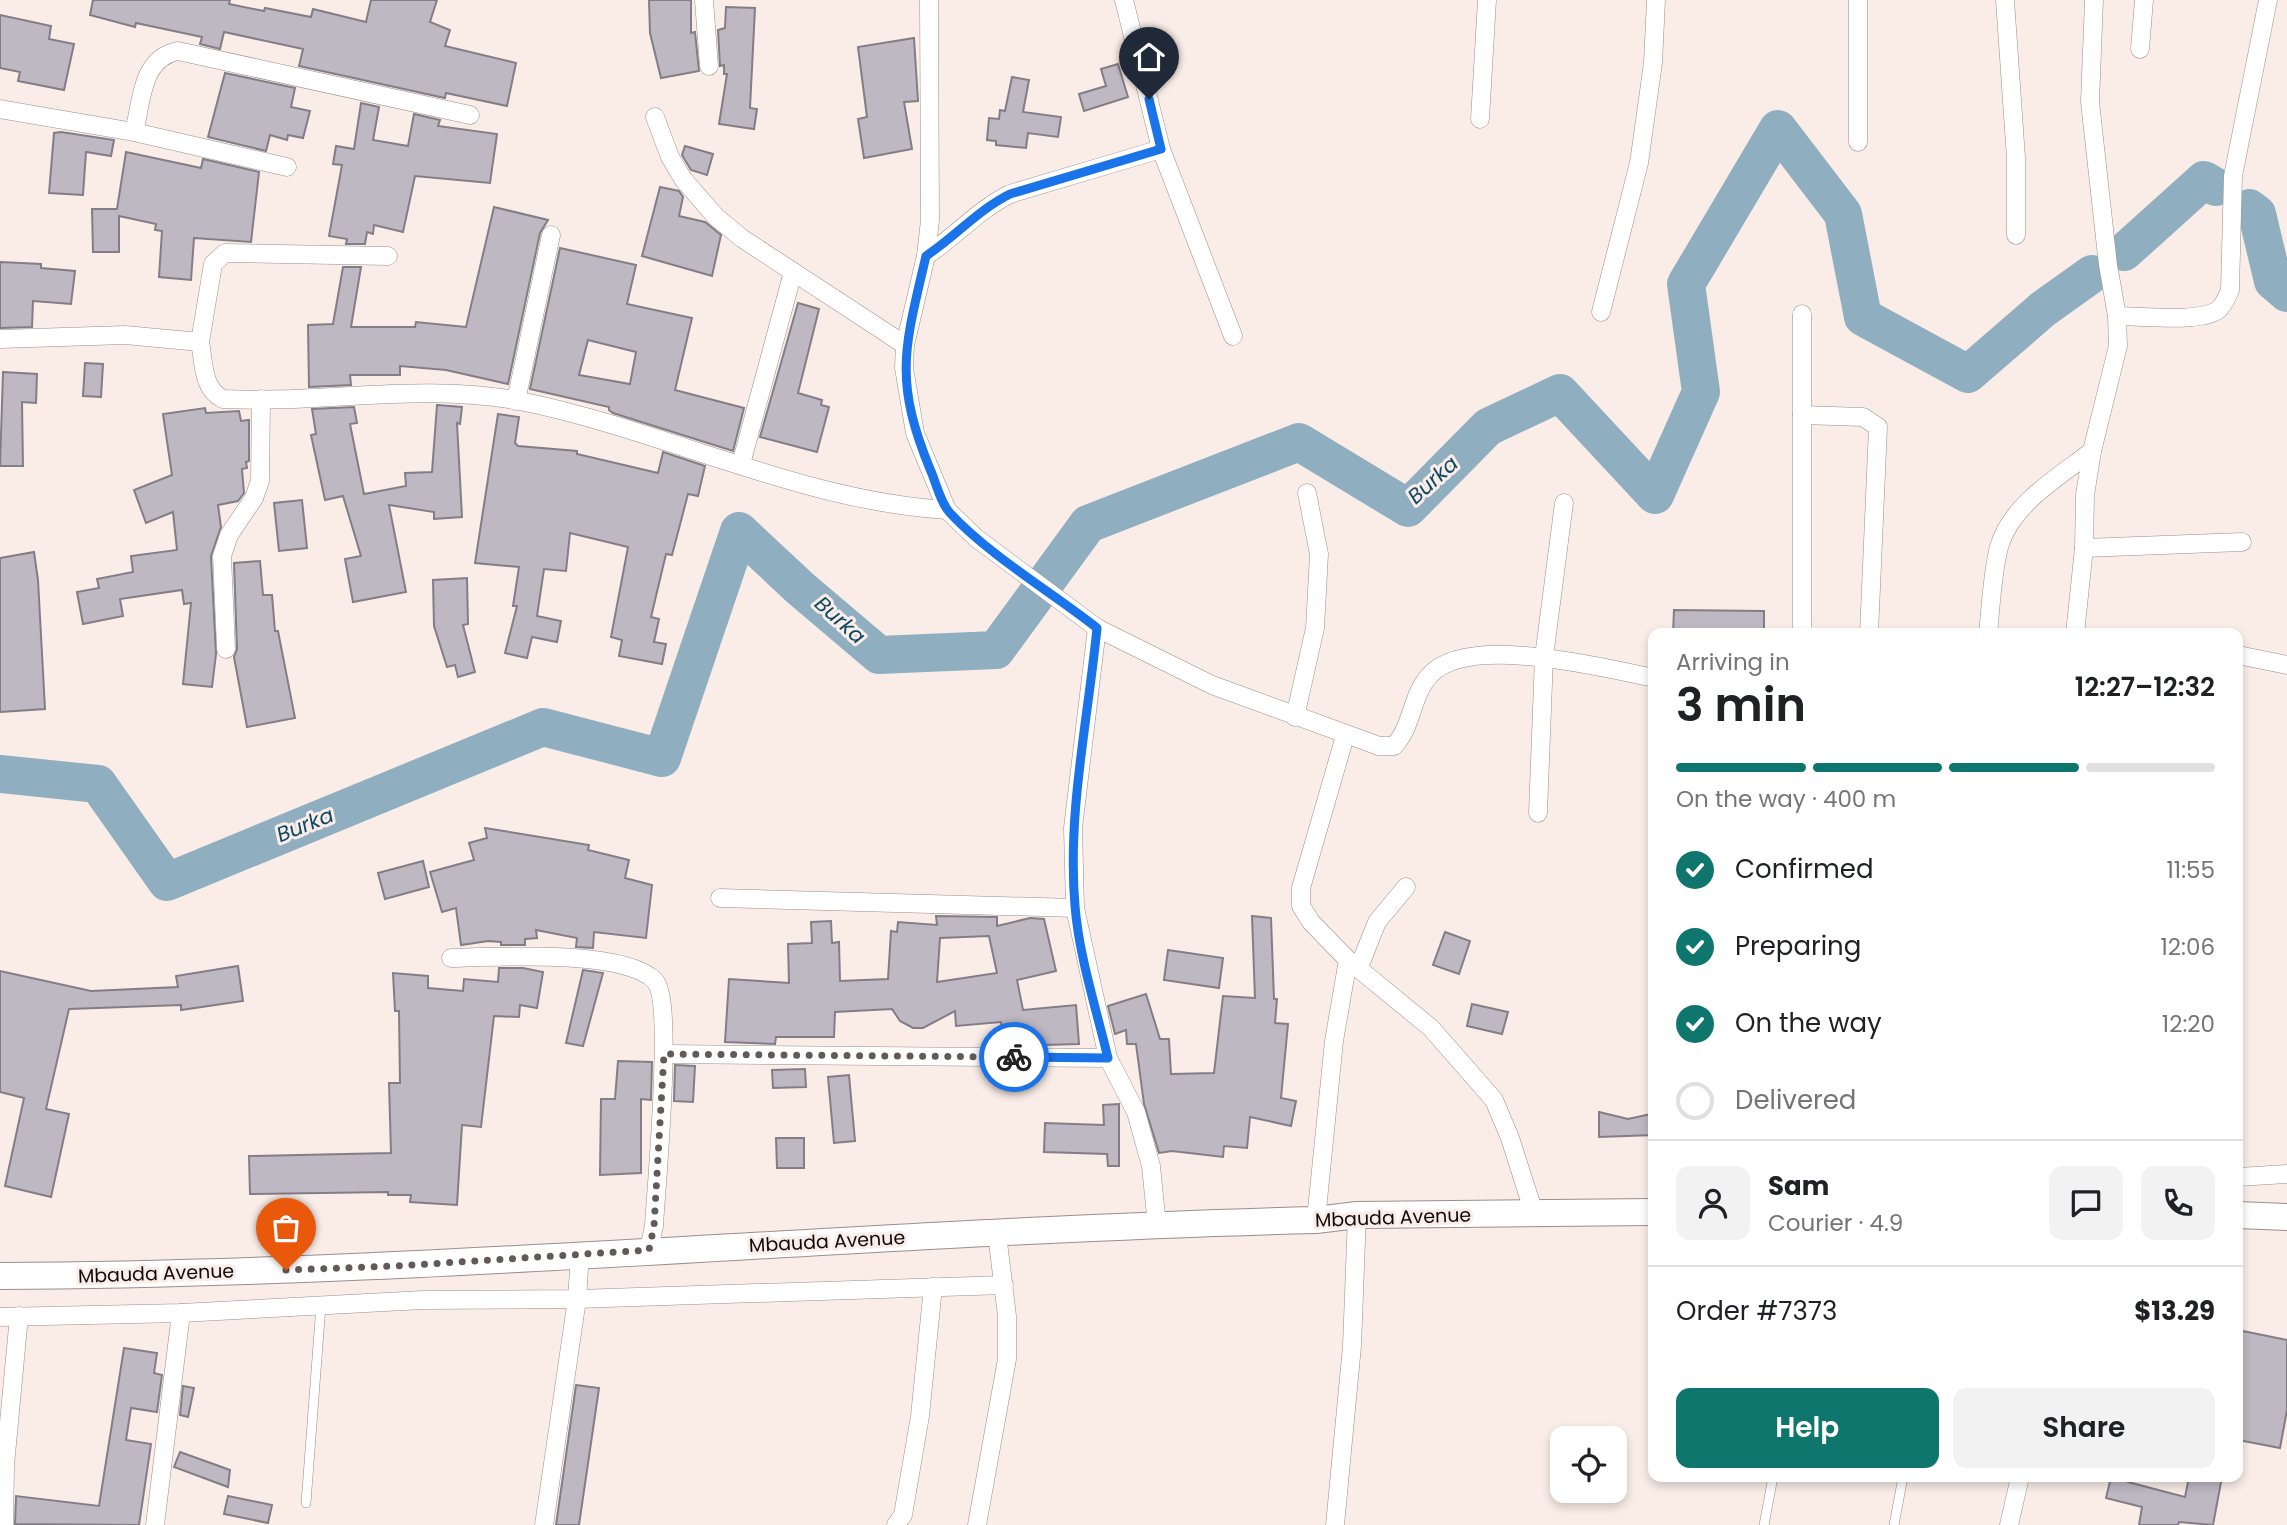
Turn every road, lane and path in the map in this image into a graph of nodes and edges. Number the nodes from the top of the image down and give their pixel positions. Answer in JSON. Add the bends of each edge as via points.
{"nodes":[{"id":1,"x":704,"y":0,"type":"edge"},
{"id":2,"x":929,"y":0,"type":"edge"},
{"id":3,"x":1124,"y":0,"type":"edge"},
{"id":4,"x":1487,"y":0,"type":"edge"},
{"id":5,"x":1656,"y":0,"type":"edge"},
{"id":6,"x":1858,"y":0,"type":"edge"},
{"id":7,"x":2005,"y":0,"type":"edge"},
{"id":8,"x":2094,"y":0,"type":"edge"},
{"id":9,"x":2144,"y":0,"type":"edge"},
{"id":10,"x":2268,"y":0,"type":"edge"},
{"id":11,"x":2140,"y":49,"type":"dead end"},
{"id":12,"x":709,"y":65,"type":"dead end"},
{"id":13,"x":0,"y":109,"type":"edge"},
{"id":14,"x":470,"y":115,"type":"dead end"},
{"id":15,"x":655,"y":117,"type":"dead end"},
{"id":16,"x":1480,"y":119,"type":"dead end"},
{"id":17,"x":134,"y":132,"type":"junction"},
{"id":18,"x":1858,"y":142,"type":"dead end"},
{"id":19,"x":1161,"y":149,"type":"junction"},
{"id":20,"x":287,"y":167,"type":"dead end"},
{"id":21,"x":551,"y":235,"type":"dead end"},
{"id":22,"x":2016,"y":235,"type":"dead end"},
{"id":23,"x":388,"y":256,"type":"dead end"},
{"id":24,"x":926,"y":256,"type":"junction"},
{"id":25,"x":793,"y":272,"type":"junction"},
{"id":26,"x":1601,"y":312,"type":"dead end"},
{"id":27,"x":1802,"y":314,"type":"dead end"},
{"id":28,"x":2118,"y":316,"type":"junction"},
{"id":29,"x":1233,"y":336,"type":"dead end"},
{"id":30,"x":0,"y":339,"type":"edge"},
{"id":31,"x":200,"y":342,"type":"junction"},
{"id":32,"x":905,"y":345,"type":"junction"},
{"id":33,"x":261,"y":400,"type":"junction"},
{"id":34,"x":516,"y":401,"type":"junction"},
{"id":35,"x":1802,"y":415,"type":"junction"},
{"id":36,"x":2092,"y":451,"type":"junction"},
{"id":37,"x":741,"y":464,"type":"junction"},
{"id":38,"x":1307,"y":493,"type":"dead end"},
{"id":39,"x":1564,"y":503,"type":"dead end"},
{"id":40,"x":947,"y":510,"type":"junction"},
{"id":41,"x":2242,"y":542,"type":"dead end"},
{"id":42,"x":2084,"y":548,"type":"junction"},
{"id":43,"x":1097,"y":628,"type":"junction"},
{"id":44,"x":1802,"y":628,"type":"edge"},
{"id":45,"x":1868,"y":628,"type":"edge"},
{"id":46,"x":1989,"y":628,"type":"edge"},
{"id":47,"x":2076,"y":628,"type":"edge"},
{"id":48,"x":226,"y":649,"type":"dead end"},
{"id":49,"x":2243,"y":656,"type":"edge"},
{"id":50,"x":1544,"y":657,"type":"junction"},
{"id":51,"x":2287,"y":665,"type":"edge"},
{"id":52,"x":1648,"y":677,"type":"edge"},
{"id":53,"x":1295,"y":718,"type":"junction"},
{"id":54,"x":1345,"y":736,"type":"junction"},
{"id":55,"x":1538,"y":813,"type":"dead end"},
{"id":56,"x":1406,"y":887,"type":"dead end"},
{"id":57,"x":720,"y":898,"type":"dead end"},
{"id":58,"x":1075,"y":908,"type":"junction"},
{"id":59,"x":451,"y":958,"type":"dead end"},
{"id":60,"x":1354,"y":964,"type":"junction"},
{"id":61,"x":664,"y":1054,"type":"junction"},
{"id":62,"x":1108,"y":1058,"type":"junction"},
{"id":63,"x":2287,"y":1174,"type":"edge"},
{"id":64,"x":2243,"y":1177,"type":"edge"},
{"id":65,"x":1648,"y":1212,"type":"edge"},
{"id":66,"x":1534,"y":1213,"type":"junction"},
{"id":67,"x":2243,"y":1214,"type":"edge"},
{"id":68,"x":1357,"y":1215,"type":"junction"},
{"id":69,"x":2287,"y":1217,"type":"edge"},
{"id":70,"x":1316,"y":1220,"type":"junction"},
{"id":71,"x":1157,"y":1226,"type":"junction"},
{"id":72,"x":997,"y":1234,"type":"junction"},
{"id":73,"x":649,"y":1250,"type":"junction"},
{"id":74,"x":580,"y":1254,"type":"junction"},
{"id":75,"x":0,"y":1276,"type":"edge"},
{"id":76,"x":1004,"y":1285,"type":"junction"},
{"id":77,"x":933,"y":1287,"type":"junction"},
{"id":78,"x":577,"y":1299,"type":"junction"},
{"id":79,"x":321,"y":1305,"type":"junction"},
{"id":80,"x":181,"y":1312,"type":"junction"},
{"id":81,"x":19,"y":1316,"type":"junction"},
{"id":82,"x":0,"y":1317,"type":"edge"},
{"id":83,"x":1772,"y":1482,"type":"edge"},
{"id":84,"x":1902,"y":1482,"type":"edge"},
{"id":85,"x":2019,"y":1482,"type":"edge"},
{"id":86,"x":306,"y":1503,"type":"dead end"},
{"id":87,"x":4,"y":1525,"type":"edge"},
{"id":88,"x":155,"y":1525,"type":"edge"},
{"id":89,"x":544,"y":1525,"type":"edge"},
{"id":90,"x":896,"y":1525,"type":"edge"},
{"id":91,"x":977,"y":1525,"type":"edge"},
{"id":92,"x":1335,"y":1525,"type":"edge"},
{"id":93,"x":1764,"y":1525,"type":"edge"},
{"id":94,"x":1894,"y":1525,"type":"edge"},
{"id":95,"x":2009,"y":1525,"type":"edge"}],
"edges":[{"from":1,"to":12,"type":"street"},
{"from":2,"to":24,"type":"street","via":[[931,188]]},
{"from":3,"to":19,"type":"street"},
{"from":4,"to":16,"type":"street"},
{"from":5,"to":26,"type":"street","via":[[1653,64],[1639,163]]},
{"from":6,"to":18,"type":"street"},
{"from":7,"to":22,"type":"street","via":[[2016,158]]},
{"from":8,"to":28,"type":"street","via":[[2090,102]]},
{"from":9,"to":11,"type":"street"},
{"from":10,"to":28,"type":"street","via":[[2233,176],[2226,300],[2219,309],[2201,316]]},
{"from":13,"to":17,"type":"street"},
{"from":14,"to":17,"type":"street","via":[[178,51],[159,58],[150,68]]},
{"from":15,"to":25,"type":"street","via":[[670,157],[697,197],[743,239]]},
{"from":17,"to":20,"type":"street"},
{"from":19,"to":24,"type":"street","via":[[1010,194]]},
{"from":19,"to":29,"type":"street"},
{"from":21,"to":34,"type":"street"},
{"from":23,"to":31,"type":"street","via":[[225,253],[214,264]]},
{"from":24,"to":32,"type":"street"},
{"from":25,"to":32,"type":"street"},
{"from":25,"to":37,"type":"street"},
{"from":27,"to":35,"type":"street"},
{"from":28,"to":36,"type":"street","via":[[2118,346]]},
{"from":30,"to":31,"type":"street","via":[[125,335]]},
{"from":31,"to":33,"type":"street","via":[[207,384],[213,393],[223,399]]},
{"from":32,"to":40,"type":"street","via":[[906,389],[915,433]]},
{"from":33,"to":34,"type":"street","via":[[420,391]]},
{"from":33,"to":48,"type":"street","via":[[260,481],[229,534],[222,556]]},
{"from":34,"to":37,"type":"street","via":[[579,413]]},
{"from":35,"to":44,"type":"street"},
{"from":35,"to":45,"type":"street","via":[[1863,416],[1878,427]]},
{"from":36,"to":42,"type":"street"},
{"from":36,"to":46,"type":"street","via":[[2024,506],[2006,530],[1999,546]]},
{"from":37,"to":40,"type":"street","via":[[842,494],[908,508]]},
{"from":38,"to":53,"type":"street","via":[[1319,554],[1315,628]]},
{"from":39,"to":50,"type":"street"},
{"from":40,"to":43,"type":"street","via":[[976,538]]},
{"from":41,"to":42,"type":"street"},
{"from":42,"to":47,"type":"street"},
{"from":43,"to":53,"type":"street","via":[[1212,685]]},
{"from":43,"to":58,"type":"street","via":[[1073,828]]},
{"from":49,"to":51,"type":"street"},
{"from":50,"to":52,"type":"street"},
{"from":50,"to":54,"type":"street","via":[[1461,658],[1444,663],[1429,676],[1416,698],[1404,736],[1394,746]]},
{"from":50,"to":55,"type":"street"},
{"from":53,"to":54,"type":"street"},
{"from":54,"to":60,"type":"street","via":[[1301,888],[1301,906]]},
{"from":56,"to":60,"type":"street","via":[[1377,922]]},
{"from":57,"to":58,"type":"street"},
{"from":58,"to":62,"type":"street"},
{"from":59,"to":61,"type":"street","via":[[542,956],[630,966],[656,983],[662,995]]},
{"from":60,"to":66,"type":"street","via":[[1431,1028],[1494,1100]]},
{"from":60,"to":70,"type":"street","via":[[1334,1041]]},
{"from":61,"to":62,"type":"street"},
{"from":61,"to":73,"type":"street"},
{"from":62,"to":71,"type":"street","via":[[1136,1112],[1151,1166]]},
{"from":63,"to":64,"type":"street"},
{"from":65,"to":66,"type":"street","name":"Mbauda Avenue"},
{"from":66,"to":68,"type":"street","name":"Mbauda Avenue"},
{"from":67,"to":69,"type":"street"},
{"from":68,"to":70,"type":"street","name":"Mbauda Avenue"},
{"from":68,"to":92,"type":"street","via":[[1352,1346]]},
{"from":70,"to":71,"type":"street","name":"Mbauda Avenue"},
{"from":71,"to":72,"type":"street","name":"Mbauda Avenue"},
{"from":72,"to":73,"type":"street","name":"Mbauda Avenue"},
{"from":72,"to":76,"type":"street"},
{"from":73,"to":74,"type":"street","name":"Mbauda Avenue"},
{"from":74,"to":75,"type":"street","name":"Mbauda Avenue","via":[[396,1266]]},
{"from":74,"to":78,"type":"street"},
{"from":76,"to":77,"type":"street"},
{"from":76,"to":91,"type":"street","via":[[1006,1372]]},
{"from":77,"to":78,"type":"street"},
{"from":77,"to":90,"type":"street","via":[[920,1416],[903,1515]]},
{"from":78,"to":79,"type":"street"},
{"from":78,"to":89,"type":"street"},
{"from":79,"to":80,"type":"street"},
{"from":79,"to":86,"type":"lane"},
{"from":80,"to":81,"type":"street"},
{"from":80,"to":88,"type":"street"},
{"from":81,"to":82,"type":"street"},
{"from":81,"to":87,"type":"street"},
{"from":83,"to":93,"type":"lane"},
{"from":84,"to":94,"type":"lane"},
{"from":85,"to":95,"type":"street"}]}
